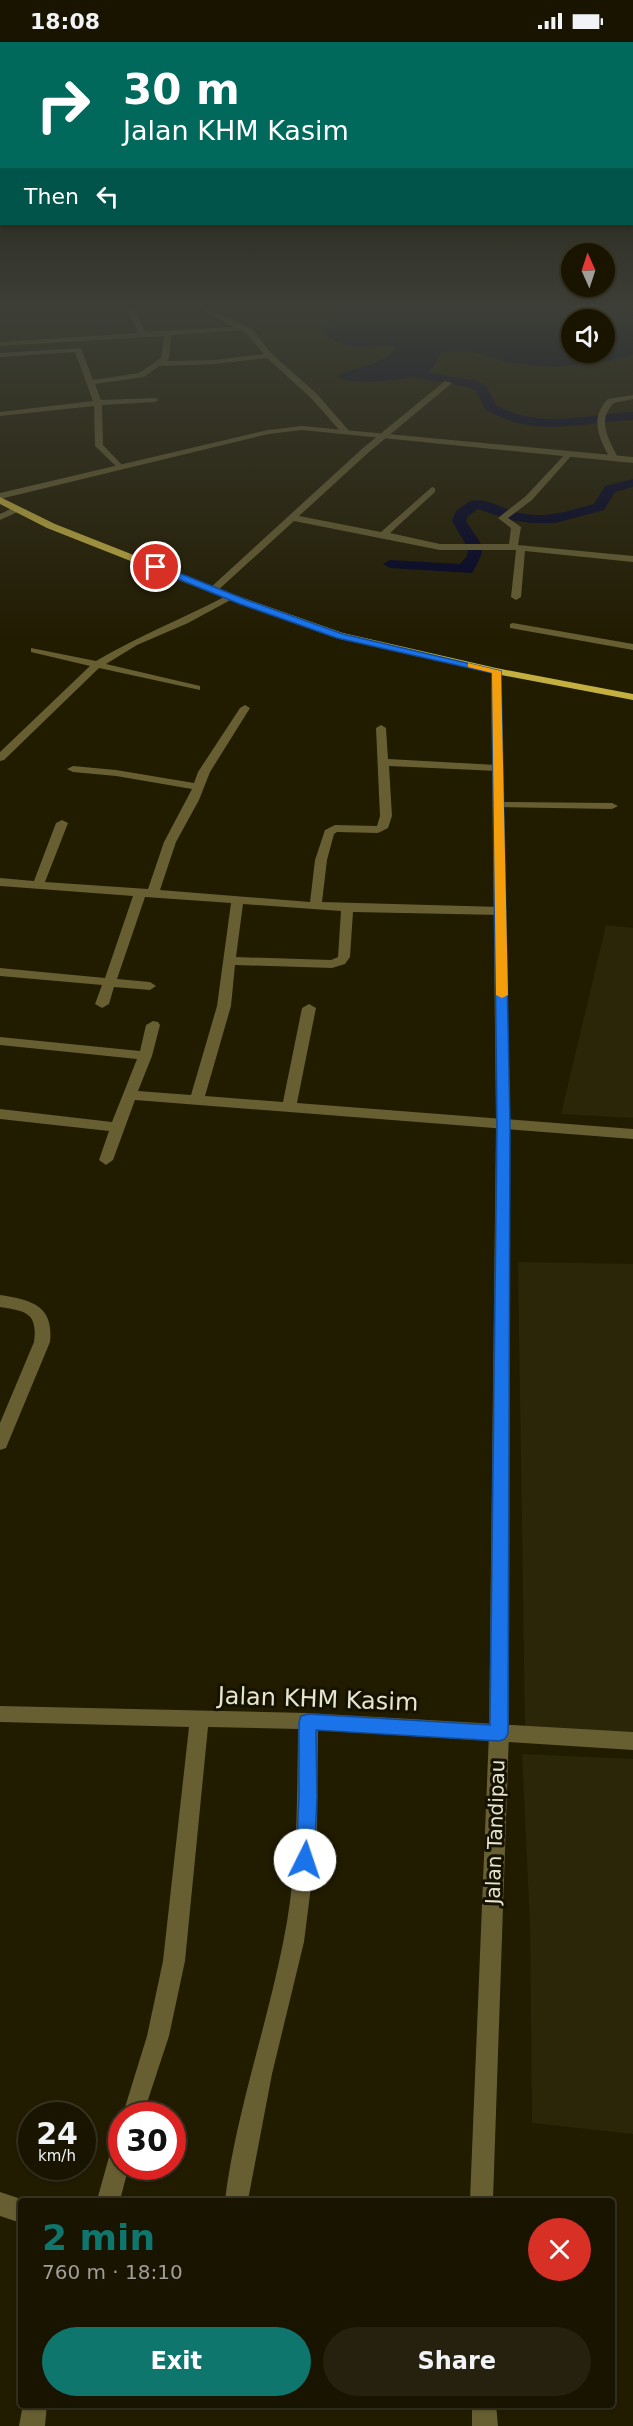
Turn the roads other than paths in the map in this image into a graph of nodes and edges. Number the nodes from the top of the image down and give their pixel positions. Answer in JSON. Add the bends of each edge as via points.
{"nodes":[{"id":1,"x":98,"y":420,"type":"edge"},
{"id":2,"x":336,"y":420,"type":"edge"},
{"id":3,"x":403,"y":420,"type":"edge"},
{"id":4,"x":600,"y":420,"type":"edge"},
{"id":5,"x":346,"y":432,"type":"junction"},
{"id":6,"x":384,"y":435,"type":"junction"},
{"id":7,"x":567,"y":454,"type":"junction"},
{"id":8,"x":614,"y":458,"type":"junction"},
{"id":9,"x":633,"y":460,"type":"edge"},
{"id":10,"x":119,"y":466,"type":"junction"},
{"id":11,"x":432,"y":490,"type":"dead end"},
{"id":12,"x":0,"y":498,"type":"edge"},
{"id":13,"x":17,"y":509,"type":"junction"},
{"id":14,"x":0,"y":517,"type":"edge"},
{"id":15,"x":294,"y":518,"type":"junction"},
{"id":16,"x":383,"y":535,"type":"junction"},
{"id":17,"x":517,"y":547,"type":"junction"},
{"id":18,"x":633,"y":559,"type":"edge"},
{"id":19,"x":213,"y":590,"type":"junction"},
{"id":20,"x":231,"y":597,"type":"junction"},
{"id":21,"x":516,"y":597,"type":"dead end"},
{"id":22,"x":513,"y":626,"type":"dead end"},
{"id":23,"x":633,"y":647,"type":"edge"},
{"id":24,"x":35,"y":650,"type":"dead end"},
{"id":25,"x":97,"y":665,"type":"junction"},
{"id":26,"x":496,"y":671,"type":"junction"},
{"id":27,"x":196,"y":688,"type":"dead end"},
{"id":28,"x":633,"y":697,"type":"edge"},
{"id":29,"x":245,"y":708,"type":"dead end"},
{"id":30,"x":381,"y":728,"type":"dead end"},
{"id":31,"x":0,"y":758,"type":"edge"},
{"id":32,"x":383,"y":762,"type":"junction"},
{"id":33,"x":497,"y":768,"type":"junction"},
{"id":34,"x":73,"y":769,"type":"dead end"},
{"id":35,"x":197,"y":787,"type":"junction"},
{"id":36,"x":498,"y":805,"type":"junction"},
{"id":37,"x":612,"y":806,"type":"dead end"},
{"id":38,"x":62,"y":823,"type":"dead end"},
{"id":39,"x":0,"y":882,"type":"edge"},
{"id":40,"x":38,"y":885,"type":"junction"},
{"id":41,"x":146,"y":894,"type":"junction"},
{"id":42,"x":237,"y":901,"type":"junction"},
{"id":43,"x":315,"y":906,"type":"junction"},
{"id":44,"x":347,"y":908,"type":"junction"},
{"id":45,"x":501,"y":911,"type":"junction"},
{"id":46,"x":229,"y":961,"type":"junction"},
{"id":47,"x":0,"y":972,"type":"edge"},
{"id":48,"x":108,"y":981,"type":"junction"},
{"id":49,"x":150,"y":986,"type":"dead end"},
{"id":50,"x":102,"y":1004,"type":"dead end"},
{"id":51,"x":309,"y":1008,"type":"dead end"},
{"id":52,"x":153,"y":1025,"type":"dead end"},
{"id":53,"x":0,"y":1041,"type":"edge"},
{"id":54,"x":145,"y":1056,"type":"junction"},
{"id":55,"x":129,"y":1095,"type":"junction"},
{"id":56,"x":197,"y":1099,"type":"junction"},
{"id":57,"x":289,"y":1109,"type":"junction"},
{"id":58,"x":0,"y":1114,"type":"edge"},
{"id":59,"x":503,"y":1125,"type":"junction"},
{"id":60,"x":117,"y":1127,"type":"junction"},
{"id":61,"x":633,"y":1134,"type":"edge"},
{"id":62,"x":106,"y":1160,"type":"dead end"},
{"id":63,"x":0,"y":1301,"type":"edge"},
{"id":64,"x":0,"y":1443,"type":"edge"},
{"id":65,"x":0,"y":1714,"type":"edge"},
{"id":66,"x":199,"y":1719,"type":"junction"},
{"id":67,"x":308,"y":1722,"type":"junction"},
{"id":68,"x":499,"y":1733,"type":"junction"},
{"id":69,"x":633,"y":1741,"type":"edge"},
{"id":70,"x":136,"y":2102,"type":"edge"},
{"id":71,"x":114,"y":2180,"type":"edge"},
{"id":72,"x":109,"y":2198,"type":"edge"},
{"id":73,"x":236,"y":2198,"type":"edge"},
{"id":74,"x":481,"y":2198,"type":"edge"},
{"id":75,"x":0,"y":2204,"type":"edge"},
{"id":76,"x":18,"y":2210,"type":"edge"},
{"id":77,"x":34,"y":2408,"type":"edge"},
{"id":78,"x":484,"y":2408,"type":"edge"},
{"id":79,"x":32,"y":2426,"type":"edge"},
{"id":80,"x":485,"y":2426,"type":"edge"}],
"edges":[{"from":1,"to":10,"type":"street","via":[[99,446]]},
{"from":2,"to":5,"type":"street"},
{"from":3,"to":6,"type":"street"},
{"from":4,"to":8,"type":"street"},
{"from":5,"to":6,"type":"street"},
{"from":5,"to":10,"type":"street","via":[[277,430]]},
{"from":6,"to":7,"type":"street"},
{"from":6,"to":15,"type":"street"},
{"from":7,"to":8,"type":"street"},
{"from":7,"to":17,"type":"street","via":[[523,504],[502,518],[516,527]]},
{"from":8,"to":9,"type":"street"},
{"from":10,"to":12,"type":"street"},
{"from":11,"to":16,"type":"street"},
{"from":12,"to":13,"type":"highway"},
{"from":13,"to":14,"type":"street"},
{"from":13,"to":19,"type":"highway"},
{"from":15,"to":16,"type":"street"},
{"from":15,"to":19,"type":"street"},
{"from":16,"to":17,"type":"street","via":[[440,547]]},
{"from":17,"to":18,"type":"street"},
{"from":17,"to":21,"type":"street"},
{"from":19,"to":20,"type":"highway"},
{"from":20,"to":25,"type":"street","via":[[133,643]]},
{"from":20,"to":26,"type":"highway","via":[[349,638]]},
{"from":22,"to":23,"type":"street"},
{"from":24,"to":25,"type":"street"},
{"from":25,"to":27,"type":"street"},
{"from":25,"to":31,"type":"street"},
{"from":26,"to":28,"type":"highway"},
{"from":26,"to":33,"type":"street","name":"Jalan Tandipau"},
{"from":29,"to":35,"type":"street"},
{"from":30,"to":32,"type":"street"},
{"from":32,"to":33,"type":"street"},
{"from":32,"to":43,"type":"street","via":[[384,824],[378,830],[335,828],[329,832]]},
{"from":33,"to":36,"type":"street","name":"Jalan Tandipau"},
{"from":34,"to":35,"type":"street"},
{"from":35,"to":41,"type":"street"},
{"from":36,"to":37,"type":"street"},
{"from":36,"to":45,"type":"street","name":"Jalan Tandipau"},
{"from":38,"to":40,"type":"street"},
{"from":39,"to":40,"type":"street"},
{"from":40,"to":41,"type":"street"},
{"from":41,"to":42,"type":"street"},
{"from":41,"to":48,"type":"street"},
{"from":42,"to":43,"type":"street"},
{"from":42,"to":46,"type":"street"},
{"from":43,"to":44,"type":"street"},
{"from":44,"to":45,"type":"street"},
{"from":44,"to":46,"type":"street","via":[[341,961]]},
{"from":45,"to":59,"type":"street","name":"Jalan Tandipau"},
{"from":46,"to":56,"type":"street","via":[[224,1006]]},
{"from":47,"to":48,"type":"street"},
{"from":48,"to":49,"type":"street"},
{"from":48,"to":50,"type":"street"},
{"from":51,"to":57,"type":"street"},
{"from":52,"to":54,"type":"street"},
{"from":53,"to":54,"type":"street"},
{"from":54,"to":55,"type":"street"},
{"from":55,"to":56,"type":"street"},
{"from":55,"to":60,"type":"street"},
{"from":56,"to":57,"type":"street"},
{"from":57,"to":59,"type":"street"},
{"from":58,"to":60,"type":"street"},
{"from":59,"to":61,"type":"street"},
{"from":59,"to":68,"type":"street","name":"Jalan Tandipau"},
{"from":60,"to":62,"type":"street"},
{"from":63,"to":64,"type":"street","via":[[31,1308],[40,1315],[44,1332]]},
{"from":65,"to":66,"type":"street","name":"Jalan KHM Kasim"},
{"from":66,"to":67,"type":"street","name":"Jalan KHM Kasim"},
{"from":66,"to":70,"type":"street","via":[[174,1961],[158,2036]]},
{"from":67,"to":68,"type":"street","name":"Jalan KHM Kasim"},
{"from":67,"to":73,"type":"street","via":[[307,1839],[294,1942],[261,2074]]},
{"from":68,"to":69,"type":"street","name":"Jalan KHM Kasim"},
{"from":68,"to":74,"type":"street","name":"Jalan Tandipau"},
{"from":71,"to":72,"type":"street"},
{"from":75,"to":76,"type":"street"},
{"from":77,"to":79,"type":"street"},
{"from":78,"to":80,"type":"street"}]}
